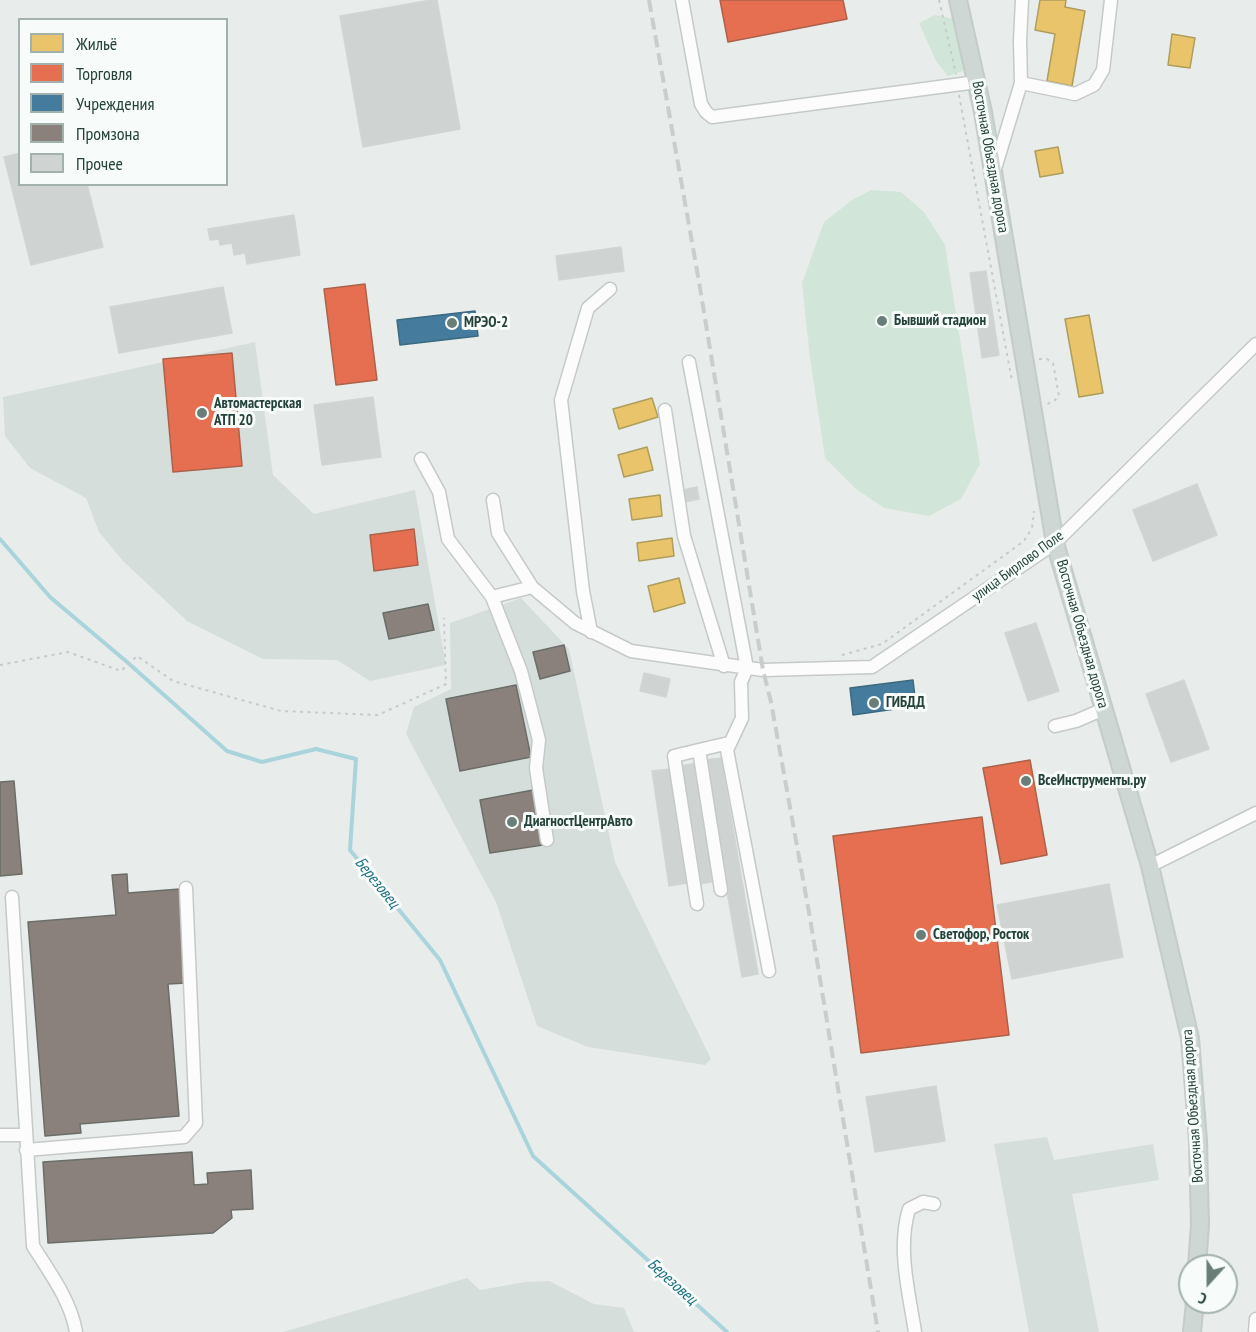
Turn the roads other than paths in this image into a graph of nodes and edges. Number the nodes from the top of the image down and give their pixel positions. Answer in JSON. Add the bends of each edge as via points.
{"nodes":[{"id":1,"x":682,"y":0,"type":"edge"},
{"id":2,"x":958,"y":0,"type":"edge"},
{"id":3,"x":1022,"y":0,"type":"edge"},
{"id":4,"x":1111,"y":0,"type":"edge"},
{"id":5,"x":977,"y":82,"type":"junction"},
{"id":6,"x":1021,"y":83,"type":"junction"},
{"id":7,"x":994,"y":174,"type":"junction"},
{"id":8,"x":610,"y":289,"type":"dead end"},
{"id":9,"x":1256,"y":344,"type":"edge"},
{"id":10,"x":689,"y":362,"type":"dead end"},
{"id":11,"x":665,"y":410,"type":"dead end"},
{"id":12,"x":421,"y":459,"type":"dead end"},
{"id":13,"x":493,"y":500,"type":"dead end"},
{"id":14,"x":1055,"y":543,"type":"junction"},
{"id":15,"x":532,"y":587,"type":"junction"},
{"id":16,"x":492,"y":597,"type":"junction"},
{"id":17,"x":591,"y":632,"type":"junction"},
{"id":18,"x":724,"y":666,"type":"junction"},
{"id":19,"x":747,"y":668,"type":"junction"},
{"id":20,"x":1104,"y":709,"type":"junction"},
{"id":21,"x":1055,"y":726,"type":"dead end"},
{"id":22,"x":729,"y":743,"type":"junction"},
{"id":23,"x":699,"y":750,"type":"junction"},
{"id":24,"x":1256,"y":813,"type":"edge"},
{"id":25,"x":547,"y":840,"type":"dead end"},
{"id":26,"x":1150,"y":866,"type":"junction"},
{"id":27,"x":186,"y":888,"type":"dead end"},
{"id":28,"x":721,"y":890,"type":"dead end"},
{"id":29,"x":12,"y":897,"type":"dead end"},
{"id":30,"x":697,"y":904,"type":"dead end"},
{"id":31,"x":769,"y":971,"type":"dead end"},
{"id":32,"x":0,"y":1135,"type":"edge"},
{"id":33,"x":26,"y":1135,"type":"junction"},
{"id":34,"x":26,"y":1150,"type":"junction"},
{"id":35,"x":934,"y":1204,"type":"dead end"},
{"id":36,"x":1198,"y":1254,"type":"edge"},
{"id":37,"x":1194,"y":1314,"type":"edge"},
{"id":38,"x":1256,"y":1319,"type":"edge"},
{"id":39,"x":76,"y":1332,"type":"edge"},
{"id":40,"x":915,"y":1332,"type":"edge"},
{"id":41,"x":1192,"y":1332,"type":"edge"},
{"id":42,"x":1255,"y":1332,"type":"edge"}],
"edges":[{"from":1,"to":5,"type":"street","via":[[701,104],[712,117]]},
{"from":2,"to":5,"type":"main road","name":"Восточная Объездная дорога"},
{"from":3,"to":6,"type":"street"},
{"from":4,"to":6,"type":"street","via":[[1103,70],[1094,85],[1075,94]]},
{"from":5,"to":7,"type":"main road","name":"Восточная Объездная дорога"},
{"from":6,"to":7,"type":"street"},
{"from":7,"to":14,"type":"main road","name":"Восточная Объездная дорога"},
{"from":8,"to":17,"type":"street","via":[[588,308],[561,400]]},
{"from":9,"to":14,"type":"street","name":"улица Бирлово Поле"},
{"from":10,"to":19,"type":"street"},
{"from":11,"to":18,"type":"street","via":[[684,536]]},
{"from":12,"to":16,"type":"street","via":[[439,492],[448,539]]},
{"from":13,"to":15,"type":"street","name":"улица Бирлово Поле","via":[[498,533]]},
{"from":14,"to":19,"type":"street","name":"улица Бирлово Поле","via":[[872,667]]},
{"from":14,"to":20,"type":"main road","name":"Восточная Объездная дорога"},
{"from":15,"to":16,"type":"street"},
{"from":15,"to":17,"type":"street","name":"улица Бирлово Поле"},
{"from":16,"to":25,"type":"street","via":[[521,671],[539,740],[536,768]]},
{"from":17,"to":18,"type":"street","name":"улица Бирлово Поле","via":[[631,651]]},
{"from":18,"to":19,"type":"street","name":"улица Бирлово Поле"},
{"from":19,"to":22,"type":"street","via":[[741,682],[742,718]]},
{"from":20,"to":21,"type":"street"},
{"from":20,"to":26,"type":"main road","name":"Восточная Объездная дорога"},
{"from":22,"to":23,"type":"street"},
{"from":22,"to":31,"type":"street","via":[[727,750]]},
{"from":23,"to":28,"type":"street"},
{"from":23,"to":30,"type":"street","via":[[674,756]]},
{"from":24,"to":26,"type":"street"},
{"from":26,"to":36,"type":"main road","name":"Восточная Объездная дорога","via":[[1190,1038],[1198,1141]]},
{"from":27,"to":34,"type":"street","via":[[196,1123],[184,1137]]},
{"from":29,"to":33,"type":"street"},
{"from":32,"to":33,"type":"street"},
{"from":33,"to":34,"type":"street"},
{"from":34,"to":39,"type":"street","via":[[33,1246],[74,1318]]},
{"from":35,"to":40,"type":"street","via":[[923,1202],[909,1209],[904,1224],[905,1264]]},
{"from":37,"to":41,"type":"main road"},
{"from":38,"to":42,"type":"street"}]}
